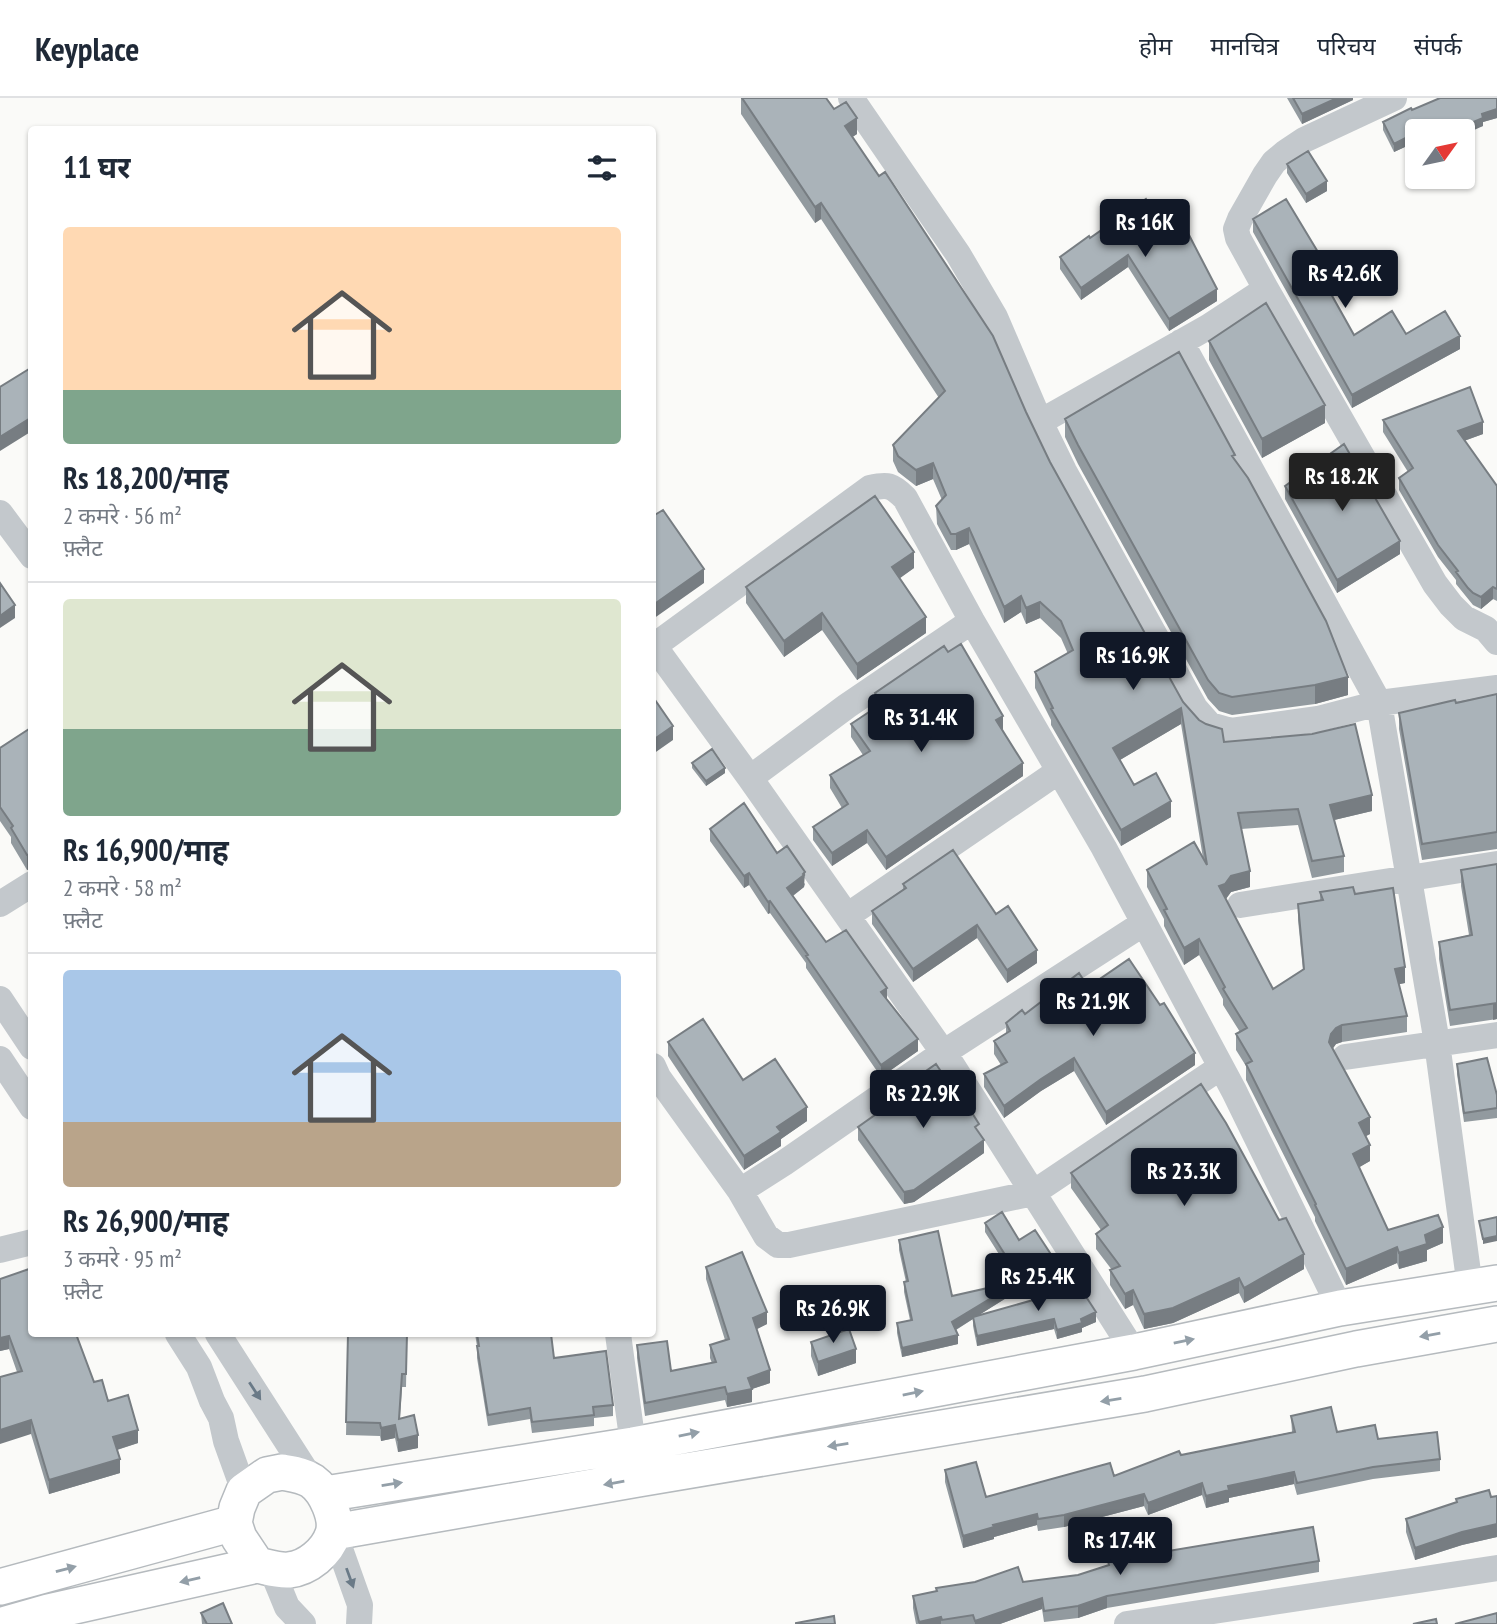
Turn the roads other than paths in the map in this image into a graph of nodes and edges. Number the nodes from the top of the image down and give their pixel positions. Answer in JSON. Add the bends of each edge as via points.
{"nodes":[{"id":1,"x":851,"y":98,"type":"edge"},
{"id":2,"x":1394,"y":98,"type":"edge"},
{"id":3,"x":1266,"y":289,"type":"junction"},
{"id":4,"x":1181,"y":342,"type":"junction"},
{"id":5,"x":1040,"y":422,"type":"junction"},
{"id":6,"x":0,"y":513,"type":"edge"},
{"id":7,"x":28,"y":551,"type":"edge"},
{"id":8,"x":972,"y":621,"type":"junction"},
{"id":9,"x":1497,"y":642,"type":"edge"},
{"id":10,"x":656,"y":643,"type":"edge"},
{"id":11,"x":656,"y":649,"type":"edge"},
{"id":12,"x":1497,"y":688,"type":"edge"},
{"id":13,"x":1379,"y":703,"type":"junction"},
{"id":14,"x":1059,"y":771,"type":"junction"},
{"id":15,"x":750,"y":778,"type":"junction"},
{"id":16,"x":1497,"y":864,"type":"edge"},
{"id":17,"x":1409,"y":877,"type":"junction"},
{"id":18,"x":28,"y":886,"type":"edge"},
{"id":19,"x":0,"y":904,"type":"edge"},
{"id":20,"x":1240,"y":905,"type":"dead end"},
{"id":21,"x":847,"y":915,"type":"junction"},
{"id":22,"x":1144,"y":923,"type":"junction"},
{"id":23,"x":0,"y":999,"type":"edge"},
{"id":24,"x":1497,"y":1035,"type":"edge"},
{"id":25,"x":28,"y":1041,"type":"edge"},
{"id":26,"x":1437,"y":1043,"type":"junction"},
{"id":27,"x":943,"y":1052,"type":"junction"},
{"id":28,"x":1345,"y":1057,"type":"dead end"},
{"id":29,"x":0,"y":1059,"type":"edge"},
{"id":30,"x":1221,"y":1067,"type":"junction"},
{"id":31,"x":656,"y":1073,"type":"edge"},
{"id":32,"x":28,"y":1101,"type":"edge"},
{"id":33,"x":740,"y":1191,"type":"junction"},
{"id":34,"x":1033,"y":1193,"type":"junction"},
{"id":35,"x":28,"y":1243,"type":"edge"},
{"id":36,"x":0,"y":1250,"type":"edge"},
{"id":37,"x":1483,"y":1285,"type":"edge"},
{"id":38,"x":1340,"y":1308,"type":"junction"},
{"id":39,"x":1497,"y":1324,"type":"edge"},
{"id":40,"x":180,"y":1337,"type":"edge"},
{"id":41,"x":221,"y":1337,"type":"edge"},
{"id":42,"x":618,"y":1337,"type":"edge"},
{"id":43,"x":1134,"y":1352,"type":"junction"},
{"id":44,"x":633,"y":1445,"type":"junction"},
{"id":45,"x":319,"y":1488,"type":"junction"},
{"id":46,"x":239,"y":1507,"type":"junction"},
{"id":47,"x":334,"y":1532,"type":"junction"},
{"id":48,"x":264,"y":1567,"type":"junction"},
{"id":49,"x":1497,"y":1568,"type":"edge"},
{"id":50,"x":0,"y":1587,"type":"edge"},
{"id":51,"x":6,"y":1624,"type":"edge"},
{"id":52,"x":303,"y":1624,"type":"edge"},
{"id":53,"x":359,"y":1624,"type":"edge"},
{"id":54,"x":1127,"y":1624,"type":"edge"}],
"edges":[{"from":1,"to":5,"type":"street","via":[[958,254],[995,317]]},
{"from":2,"to":3,"type":"street","via":[[1304,140],[1274,162],[1265,175],[1236,229]]},
{"from":3,"to":4,"type":"street"},
{"from":3,"to":9,"type":"street","via":[[1436,584],[1464,618],[1486,629]]},
{"from":4,"to":5,"type":"street"},
{"from":4,"to":13,"type":"street"},
{"from":5,"to":13,"type":"street","via":[[1195,708],[1210,725],[1231,732],[1318,719]]},
{"from":6,"to":7,"type":"street"},
{"from":8,"to":10,"type":"street","via":[[905,498],[894,487],[884,485],[870,488]]},
{"from":8,"to":14,"type":"street"},
{"from":8,"to":15,"type":"street"},
{"from":11,"to":15,"type":"street"},
{"from":12,"to":13,"type":"street"},
{"from":13,"to":17,"type":"street"},
{"from":14,"to":21,"type":"street"},
{"from":14,"to":22,"type":"street"},
{"from":15,"to":21,"type":"street"},
{"from":16,"to":17,"type":"street"},
{"from":17,"to":20,"type":"street"},
{"from":17,"to":26,"type":"street"},
{"from":18,"to":19,"type":"street"},
{"from":21,"to":27,"type":"street"},
{"from":22,"to":27,"type":"street"},
{"from":22,"to":30,"type":"street"},
{"from":23,"to":25,"type":"street"},
{"from":24,"to":26,"type":"street"},
{"from":26,"to":28,"type":"street"},
{"from":26,"to":37,"type":"street"},
{"from":27,"to":33,"type":"street"},
{"from":27,"to":34,"type":"street"},
{"from":29,"to":32,"type":"street"},
{"from":30,"to":34,"type":"street"},
{"from":30,"to":38,"type":"street"},
{"from":31,"to":33,"type":"street"},
{"from":33,"to":34,"type":"street","via":[[766,1236],[778,1245]]},
{"from":34,"to":43,"type":"street"},
{"from":35,"to":36,"type":"street"},
{"from":37,"to":38,"type":"main road"},
{"from":43,"to":38,"type":"main road","one_way":true},
{"from":39,"to":47,"type":"main road","one_way":true,"via":[[1145,1394]]},
{"from":40,"to":46,"type":"street","via":[[221,1418]]},
{"from":41,"to":45,"type":"street","one_way":true},
{"from":42,"to":44,"type":"street"},
{"from":44,"to":43,"type":"main road","one_way":true},
{"from":45,"to":44,"type":"main road","one_way":true},
{"from":45,"to":46,"type":"main road","via":[[298,1475],[267,1475]]},
{"from":45,"to":47,"type":"main road","via":[[332,1511]]},
{"from":46,"to":48,"type":"main road","via":[[239,1538]]},
{"from":50,"to":46,"type":"main road","one_way":true},
{"from":47,"to":48,"type":"main road","via":[[318,1556],[304,1566],[288,1570]]},
{"from":47,"to":53,"type":"street","one_way":true,"via":[[360,1605]]},
{"from":48,"to":51,"type":"main road","one_way":true},
{"from":48,"to":52,"type":"street","via":[[287,1607]]},
{"from":49,"to":54,"type":"street"}]}
